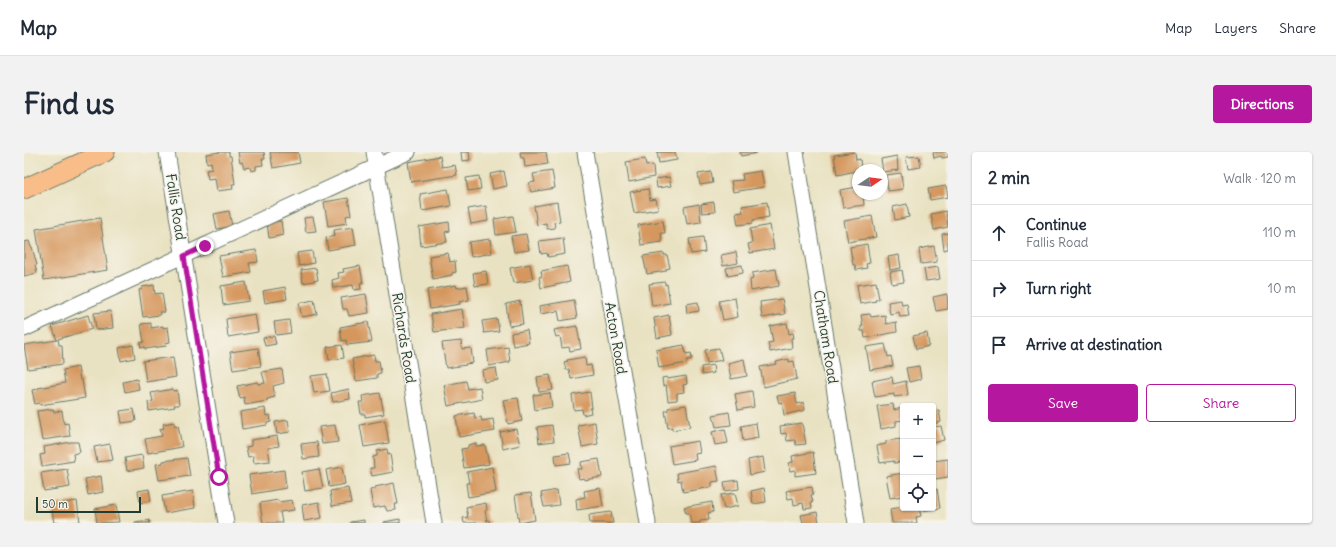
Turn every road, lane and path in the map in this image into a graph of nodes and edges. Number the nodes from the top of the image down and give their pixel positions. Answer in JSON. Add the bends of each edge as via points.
{"nodes":[{"id":1,"x":105,"y":152,"type":"edge"},
{"id":2,"x":167,"y":152,"type":"edge"},
{"id":3,"x":408,"y":152,"type":"edge"},
{"id":4,"x":585,"y":152,"type":"edge"},
{"id":5,"x":796,"y":152,"type":"edge"},
{"id":6,"x":86,"y":156,"type":"edge"},
{"id":7,"x":376,"y":159,"type":"edge"},
{"id":8,"x":24,"y":189,"type":"edge"},
{"id":9,"x":184,"y":256,"type":"junction"},
{"id":10,"x":24,"y":329,"type":"edge"},
{"id":11,"x":226,"y":523,"type":"edge"},
{"id":12,"x":434,"y":523,"type":"edge"},
{"id":13,"x":648,"y":523,"type":"edge"},
{"id":14,"x":856,"y":523,"type":"edge"}],
"edges":[{"from":1,"to":6,"type":"main road"},
{"from":2,"to":9,"type":"street","name":"Fallis Road"},
{"from":3,"to":7,"type":"street"},
{"from":4,"to":13,"type":"street","name":"Acton Road"},
{"from":5,"to":14,"type":"street","name":"Chatham Road"},
{"from":6,"to":8,"type":"main road"},
{"from":7,"to":9,"type":"street"},
{"from":7,"to":12,"type":"street","name":"Richards Road"},
{"from":9,"to":10,"type":"street"},
{"from":9,"to":11,"type":"street","name":"Fallis Road"}]}
